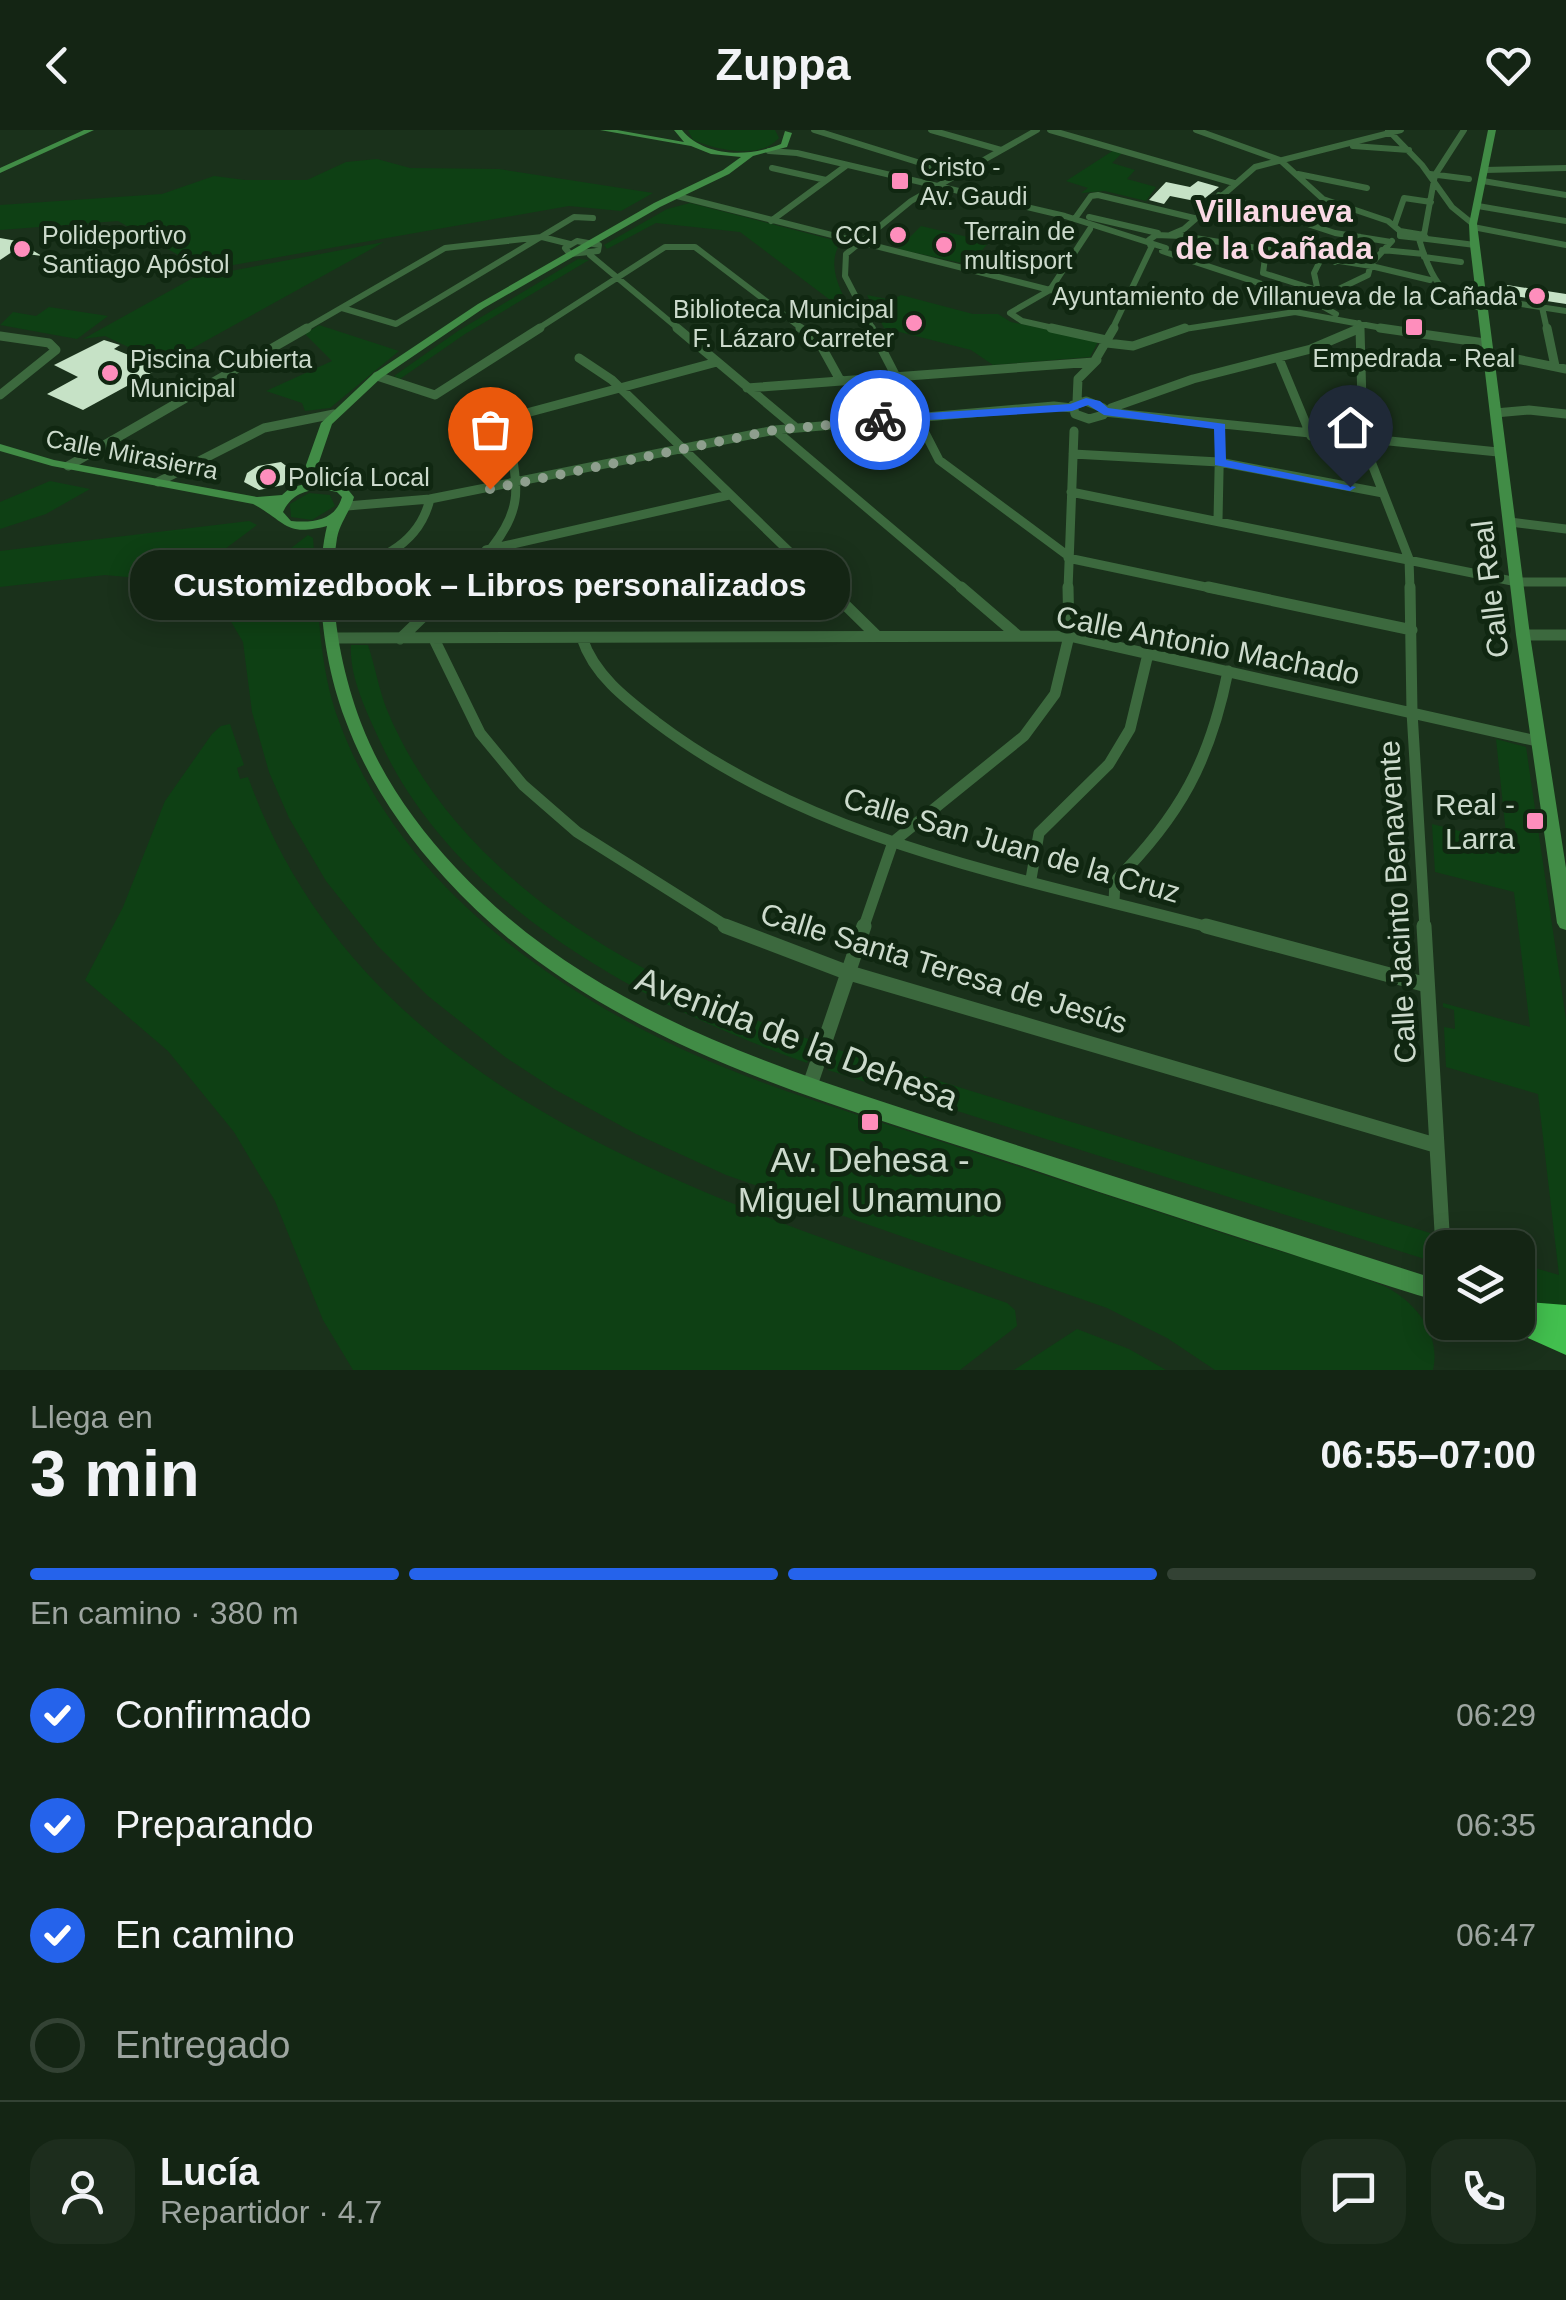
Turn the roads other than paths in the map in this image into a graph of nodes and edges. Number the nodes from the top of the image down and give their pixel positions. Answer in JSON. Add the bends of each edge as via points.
{"nodes":[{"id":1,"x":78,"y":130,"type":"edge"},
{"id":2,"x":90,"y":130,"type":"edge"},
{"id":3,"x":604,"y":130,"type":"edge"},
{"id":4,"x":678,"y":130,"type":"edge"},
{"id":5,"x":814,"y":130,"type":"edge"},
{"id":6,"x":931,"y":130,"type":"edge"},
{"id":7,"x":1037,"y":130,"type":"edge"},
{"id":8,"x":1050,"y":130,"type":"edge"},
{"id":9,"x":1196,"y":130,"type":"edge"},
{"id":10,"x":1389,"y":130,"type":"edge"},
{"id":11,"x":1402,"y":130,"type":"edge"},
{"id":12,"x":1464,"y":130,"type":"edge"},
{"id":13,"x":1492,"y":130,"type":"edge"},
{"id":14,"x":790,"y":131,"type":"edge"},
{"id":15,"x":784,"y":145,"type":"junction"},
{"id":16,"x":1340,"y":145,"type":"junction"},
{"id":17,"x":696,"y":146,"type":"junction"},
{"id":18,"x":708,"y":149,"type":"junction"},
{"id":19,"x":1001,"y":150,"type":"junction"},
{"id":20,"x":1409,"y":150,"type":"junction"},
{"id":21,"x":769,"y":151,"type":"junction"},
{"id":22,"x":752,"y":154,"type":"junction"},
{"id":23,"x":797,"y":154,"type":"junction"},
{"id":24,"x":1280,"y":160,"type":"junction"},
{"id":25,"x":847,"y":165,"type":"junction"},
{"id":26,"x":0,"y":168,"type":"edge"},
{"id":27,"x":772,"y":168,"type":"dead end"},
{"id":28,"x":1566,"y":168,"type":"edge"},
{"id":29,"x":1485,"y":170,"type":"junction"},
{"id":30,"x":1298,"y":174,"type":"junction"},
{"id":31,"x":959,"y":175,"type":"junction"},
{"id":32,"x":1432,"y":175,"type":"junction"},
{"id":33,"x":715,"y":177,"type":"junction"},
{"id":34,"x":826,"y":180,"type":"junction"},
{"id":35,"x":1469,"y":180,"type":"dead end"},
{"id":36,"x":1483,"y":181,"type":"junction"},
{"id":37,"x":1234,"y":183,"type":"junction"},
{"id":38,"x":1437,"y":185,"type":"junction"},
{"id":39,"x":939,"y":187,"type":"junction"},
{"id":40,"x":1367,"y":188,"type":"dead end"},
{"id":41,"x":1219,"y":195,"type":"junction"},
{"id":42,"x":1566,"y":195,"type":"edge"},
{"id":43,"x":677,"y":196,"type":"junction"},
{"id":44,"x":1431,"y":202,"type":"junction"},
{"id":45,"x":1478,"y":206,"type":"junction"},
{"id":46,"x":1064,"y":216,"type":"junction"},
{"id":47,"x":1076,"y":217,"type":"junction"},
{"id":48,"x":594,"y":218,"type":"dead end"},
{"id":49,"x":1194,"y":218,"type":"junction"},
{"id":50,"x":1099,"y":219,"type":"junction"},
{"id":51,"x":771,"y":221,"type":"junction"},
{"id":52,"x":1566,"y":221,"type":"edge"},
{"id":53,"x":1090,"y":226,"type":"junction"},
{"id":54,"x":1473,"y":226,"type":"junction"},
{"id":55,"x":1398,"y":230,"type":"junction"},
{"id":56,"x":1174,"y":235,"type":"junction"},
{"id":57,"x":542,"y":236,"type":"junction"},
{"id":58,"x":1360,"y":237,"type":"junction"},
{"id":59,"x":1423,"y":238,"type":"junction"},
{"id":60,"x":592,"y":242,"type":"junction"},
{"id":61,"x":856,"y":242,"type":"junction"},
{"id":62,"x":1390,"y":242,"type":"junction"},
{"id":63,"x":1566,"y":244,"type":"edge"},
{"id":64,"x":1151,"y":245,"type":"junction"},
{"id":65,"x":1474,"y":245,"type":"junction"},
{"id":66,"x":570,"y":249,"type":"junction"},
{"id":67,"x":1164,"y":249,"type":"junction"},
{"id":68,"x":1266,"y":250,"type":"junction"},
{"id":69,"x":1382,"y":250,"type":"junction"},
{"id":70,"x":590,"y":255,"type":"junction"},
{"id":71,"x":1424,"y":256,"type":"junction"},
{"id":72,"x":1320,"y":260,"type":"junction"},
{"id":73,"x":1147,"y":262,"type":"junction"},
{"id":74,"x":1335,"y":262,"type":"junction"},
{"id":75,"x":1462,"y":262,"type":"dead end"},
{"id":76,"x":1371,"y":266,"type":"junction"},
{"id":77,"x":617,"y":276,"type":"junction"},
{"id":78,"x":1430,"y":280,"type":"junction"},
{"id":79,"x":1050,"y":290,"type":"junction"},
{"id":80,"x":1317,"y":297,"type":"junction"},
{"id":81,"x":1481,"y":303,"type":"junction"},
{"id":82,"x":1127,"y":305,"type":"junction"},
{"id":83,"x":1542,"y":307,"type":"junction"},
{"id":84,"x":342,"y":308,"type":"junction"},
{"id":85,"x":1566,"y":311,"type":"edge"},
{"id":86,"x":1296,"y":312,"type":"junction"},
{"id":87,"x":1357,"y":328,"type":"junction"},
{"id":88,"x":0,"y":336,"type":"edge"},
{"id":89,"x":1113,"y":340,"type":"junction"},
{"id":90,"x":1144,"y":340,"type":"junction"},
{"id":91,"x":1133,"y":346,"type":"junction"},
{"id":92,"x":1486,"y":348,"type":"junction"},
{"id":93,"x":579,"y":358,"type":"dead end"},
{"id":94,"x":1099,"y":359,"type":"junction"},
{"id":95,"x":1280,"y":361,"type":"junction"},
{"id":96,"x":717,"y":362,"type":"junction"},
{"id":97,"x":1554,"y":366,"type":"junction"},
{"id":98,"x":1566,"y":368,"type":"edge"},
{"id":99,"x":377,"y":376,"type":"junction"},
{"id":100,"x":896,"y":376,"type":"junction"},
{"id":101,"x":840,"y":380,"type":"junction"},
{"id":102,"x":618,"y":388,"type":"junction"},
{"id":103,"x":746,"y":388,"type":"junction"},
{"id":104,"x":0,"y":395,"type":"edge"},
{"id":105,"x":1124,"y":407,"type":"junction"},
{"id":106,"x":1075,"y":408,"type":"junction"},
{"id":107,"x":1104,"y":410,"type":"junction"},
{"id":108,"x":1494,"y":413,"type":"junction"},
{"id":109,"x":334,"y":414,"type":"junction"},
{"id":110,"x":1565,"y":415,"type":"edge"},
{"id":111,"x":1130,"y":416,"type":"junction"},
{"id":112,"x":914,"y":417,"type":"junction"},
{"id":113,"x":1089,"y":419,"type":"junction"},
{"id":114,"x":1220,"y":426,"type":"junction"},
{"id":115,"x":795,"y":427,"type":"junction"},
{"id":116,"x":775,"y":430,"type":"junction"},
{"id":117,"x":1074,"y":431,"type":"junction"},
{"id":118,"x":1311,"y":436,"type":"junction"},
{"id":119,"x":1363,"y":440,"type":"junction"},
{"id":120,"x":0,"y":446,"type":"edge"},
{"id":121,"x":682,"y":450,"type":"junction"},
{"id":122,"x":1498,"y":452,"type":"junction"},
{"id":123,"x":1073,"y":454,"type":"junction"},
{"id":124,"x":1219,"y":462,"type":"junction"},
{"id":125,"x":68,"y":466,"type":"junction"},
{"id":126,"x":158,"y":482,"type":"junction"},
{"id":127,"x":519,"y":484,"type":"junction"},
{"id":128,"x":314,"y":486,"type":"junction"},
{"id":129,"x":1071,"y":492,"type":"junction"},
{"id":130,"x":1383,"y":493,"type":"junction"},
{"id":131,"x":729,"y":495,"type":"junction"},
{"id":132,"x":284,"y":498,"type":"junction"},
{"id":133,"x":430,"y":499,"type":"junction"},
{"id":134,"x":257,"y":501,"type":"junction"},
{"id":135,"x":347,"y":506,"type":"junction"},
{"id":136,"x":277,"y":512,"type":"junction"},
{"id":137,"x":336,"y":518,"type":"junction"},
{"id":138,"x":1218,"y":520,"type":"junction"},
{"id":139,"x":1510,"y":522,"type":"junction"},
{"id":140,"x":311,"y":526,"type":"junction"},
{"id":141,"x":1566,"y":529,"type":"edge"},
{"id":142,"x":327,"y":544,"type":"junction"},
{"id":143,"x":486,"y":550,"type":"junction"},
{"id":144,"x":1068,"y":557,"type":"junction"},
{"id":145,"x":1409,"y":559,"type":"junction"},
{"id":146,"x":806,"y":567,"type":"junction"},
{"id":147,"x":468,"y":570,"type":"junction"},
{"id":148,"x":328,"y":574,"type":"junction"},
{"id":149,"x":1518,"y":582,"type":"junction"},
{"id":150,"x":1566,"y":582,"type":"edge"},
{"id":151,"x":1412,"y":630,"type":"junction"},
{"id":152,"x":1566,"y":634,"type":"edge"},
{"id":153,"x":876,"y":635,"type":"junction"},
{"id":154,"x":1017,"y":635,"type":"junction"},
{"id":155,"x":1522,"y":635,"type":"junction"},
{"id":156,"x":1069,"y":636,"type":"junction"},
{"id":157,"x":332,"y":638,"type":"junction"},
{"id":158,"x":434,"y":638,"type":"junction"},
{"id":159,"x":582,"y":638,"type":"junction"},
{"id":160,"x":400,"y":640,"type":"junction"},
{"id":161,"x":1148,"y":654,"type":"junction"},
{"id":162,"x":1228,"y":670,"type":"junction"},
{"id":163,"x":1412,"y":712,"type":"junction"},
{"id":164,"x":1537,"y":741,"type":"junction"},
{"id":165,"x":893,"y":842,"type":"junction"},
{"id":166,"x":1031,"y":879,"type":"junction"},
{"id":167,"x":1114,"y":902,"type":"junction"},
{"id":168,"x":1566,"y":923,"type":"edge"},
{"id":169,"x":846,"y":972,"type":"junction"},
{"id":170,"x":1428,"y":985,"type":"junction"},
{"id":171,"x":810,"y":1085,"type":"junction"},
{"id":172,"x":1435,"y":1145,"type":"junction"},
{"id":173,"x":1442,"y":1230,"type":"edge"},
{"id":174,"x":1425,"y":1286,"type":"edge"},
{"id":175,"x":1535,"y":1318,"type":"edge"},
{"id":176,"x":1566,"y":1318,"type":"edge"},
{"id":177,"x":1535,"y":1324,"type":"edge"},
{"id":178,"x":1566,"y":1340,"type":"edge"}],
"edges":[{"from":1,"to":26,"type":"street"},
{"from":2,"to":26,"type":"street"},
{"from":3,"to":17,"type":"street"},
{"from":4,"to":17,"type":"street"},
{"from":5,"to":31,"type":"street"},
{"from":6,"to":19,"type":"street"},
{"from":7,"to":19,"type":"street"},
{"from":8,"to":37,"type":"street"},
{"from":9,"to":24,"type":"street"},
{"from":10,"to":11,"type":"street"},
{"from":10,"to":16,"type":"street"},
{"from":10,"to":20,"type":"street"},
{"from":12,"to":32,"type":"street"},
{"from":13,"to":29,"type":"street","name":"Calle Real"},
{"from":14,"to":15,"type":"street"},
{"from":15,"to":21,"type":"street"},
{"from":15,"to":23,"type":"street"},
{"from":16,"to":20,"type":"street"},
{"from":16,"to":24,"type":"street"},
{"from":17,"to":18,"type":"street"},
{"from":18,"to":22,"type":"street"},
{"from":18,"to":33,"type":"street","via":[[725,162]]},
{"from":19,"to":31,"type":"street"},
{"from":20,"to":32,"type":"street"},
{"from":21,"to":22,"type":"street"},
{"from":21,"to":23,"type":"street"},
{"from":22,"to":33,"type":"street"},
{"from":23,"to":25,"type":"street"},
{"from":24,"to":30,"type":"street"},
{"from":24,"to":37,"type":"street"},
{"from":25,"to":34,"type":"street"},
{"from":25,"to":39,"type":"street"},
{"from":27,"to":34,"type":"street"},
{"from":28,"to":29,"type":"street"},
{"from":29,"to":36,"type":"street","name":"Calle Real"},
{"from":30,"to":40,"type":"street"},
{"from":30,"to":55,"type":"street","via":[[1323,200]]},
{"from":31,"to":39,"type":"street"},
{"from":32,"to":35,"type":"street"},
{"from":32,"to":38,"type":"street"},
{"from":33,"to":43,"type":"street"},
{"from":34,"to":51,"type":"street"},
{"from":36,"to":42,"type":"street"},
{"from":36,"to":45,"type":"street","name":"Calle Real"},
{"from":37,"to":41,"type":"street"},
{"from":38,"to":44,"type":"street"},
{"from":38,"to":54,"type":"street"},
{"from":39,"to":46,"type":"street"},
{"from":39,"to":61,"type":"street"},
{"from":41,"to":49,"type":"street"},
{"from":41,"to":58,"type":"street"},
{"from":43,"to":51,"type":"street"},
{"from":43,"to":60,"type":"street"},
{"from":44,"to":55,"type":"street","via":[[1404,198]]},
{"from":44,"to":59,"type":"street"},
{"from":45,"to":52,"type":"street"},
{"from":45,"to":54,"type":"street","name":"Calle Real"},
{"from":46,"to":47,"type":"street"},
{"from":46,"to":53,"type":"street"},
{"from":47,"to":49,"type":"street","via":[[1098,195]]},
{"from":47,"to":50,"type":"street"},
{"from":48,"to":57,"type":"street","via":[[574,218]]},
{"from":49,"to":56,"type":"street"},
{"from":50,"to":53,"type":"street"},
{"from":50,"to":56,"type":"street"},
{"from":51,"to":61,"type":"street"},
{"from":53,"to":64,"type":"street"},
{"from":53,"to":79,"type":"street"},
{"from":54,"to":63,"type":"street"},
{"from":54,"to":65,"type":"street","name":"Calle Real"},
{"from":55,"to":59,"type":"street"},
{"from":55,"to":62,"type":"street"},
{"from":56,"to":64,"type":"street","via":[[1153,236]]},
{"from":56,"to":67,"type":"street"},
{"from":56,"to":68,"type":"street"},
{"from":57,"to":66,"type":"street"},
{"from":57,"to":84,"type":"street","via":[[445,248]]},
{"from":57,"to":84,"type":"street","via":[[396,324]]},
{"from":58,"to":62,"type":"street"},
{"from":58,"to":74,"type":"street"},
{"from":59,"to":65,"type":"street"},
{"from":59,"to":71,"type":"street"},
{"from":60,"to":66,"type":"street"},
{"from":60,"to":70,"type":"street","via":[[599,245]]},
{"from":61,"to":79,"type":"street"},
{"from":61,"to":100,"type":"street","via":[[846,254],[845,276]]},
{"from":62,"to":69,"type":"street"},
{"from":64,"to":67,"type":"street"},
{"from":64,"to":73,"type":"street"},
{"from":65,"to":81,"type":"street","name":"Calle Real"},
{"from":66,"to":70,"type":"street"},
{"from":66,"to":99,"type":"street"},
{"from":67,"to":73,"type":"street"},
{"from":67,"to":80,"type":"street"},
{"from":68,"to":72,"type":"street"},
{"from":68,"to":80,"type":"street","via":[[1262,273]]},
{"from":69,"to":71,"type":"street"},
{"from":69,"to":76,"type":"street"},
{"from":70,"to":77,"type":"street"},
{"from":71,"to":75,"type":"street"},
{"from":71,"to":78,"type":"street"},
{"from":72,"to":74,"type":"street"},
{"from":72,"to":80,"type":"street"},
{"from":73,"to":82,"type":"street"},
{"from":74,"to":76,"type":"street"},
{"from":76,"to":78,"type":"street"},
{"from":76,"to":80,"type":"street","via":[[1360,280]]},
{"from":77,"to":96,"type":"street"},
{"from":77,"to":99,"type":"street","via":[[435,395]]},
{"from":77,"to":101,"type":"street","via":[[665,247],[695,246],[819,342]]},
{"from":78,"to":81,"type":"street","via":[[1454,302]]},
{"from":79,"to":82,"type":"street"},
{"from":79,"to":89,"type":"street","via":[[1013,308],[1010,316]]},
{"from":80,"to":86,"type":"street"},
{"from":80,"to":87,"type":"street"},
{"from":81,"to":83,"type":"street"},
{"from":81,"to":92,"type":"street","name":"Calle Real"},
{"from":82,"to":89,"type":"street"},
{"from":83,"to":85,"type":"street"},
{"from":83,"to":97,"type":"street"},
{"from":84,"to":125,"type":"street"},
{"from":86,"to":87,"type":"street"},
{"from":86,"to":90,"type":"street","via":[[1198,324]]},
{"from":87,"to":92,"type":"street"},
{"from":87,"to":95,"type":"street"},
{"from":87,"to":119,"type":"street","name":"Calle Jacinto Benavente"},
{"from":88,"to":104,"type":"street","via":[[56,350]]},
{"from":89,"to":90,"type":"street"},
{"from":89,"to":91,"type":"street"},
{"from":89,"to":94,"type":"street"},
{"from":90,"to":91,"type":"street"},
{"from":91,"to":94,"type":"street"},
{"from":92,"to":97,"type":"street"},
{"from":92,"to":108,"type":"street","name":"Calle Real"},
{"from":93,"to":102,"type":"street"},
{"from":94,"to":100,"type":"street"},
{"from":94,"to":106,"type":"street","via":[[1078,380]]},
{"from":95,"to":105,"type":"street","via":[[1168,386]]},
{"from":95,"to":118,"type":"street"},
{"from":96,"to":102,"type":"street"},
{"from":96,"to":103,"type":"street"},
{"from":97,"to":98,"type":"street"},
{"from":99,"to":109,"type":"street"},
{"from":100,"to":101,"type":"street"},
{"from":100,"to":112,"type":"street"},
{"from":101,"to":103,"type":"street"},
{"from":102,"to":121,"type":"street"},
{"from":102,"to":127,"type":"street","via":[[519,415],[510,442]]},
{"from":103,"to":115,"type":"street"},
{"from":105,"to":107,"type":"street"},
{"from":105,"to":111,"type":"street"},
{"from":106,"to":107,"type":"street","via":[[1096,403]]},
{"from":106,"to":112,"type":"street"},
{"from":106,"to":113,"type":"street"},
{"from":106,"to":117,"type":"street"},
{"from":107,"to":111,"type":"street"},
{"from":107,"to":113,"type":"street"},
{"from":108,"to":110,"type":"street"},
{"from":108,"to":122,"type":"street","name":"Calle Real"},
{"from":109,"to":126,"type":"street","via":[[240,436]]},
{"from":109,"to":128,"type":"street","via":[[316,448]]},
{"from":111,"to":114,"type":"street"},
{"from":112,"to":115,"type":"street"},
{"from":112,"to":144,"type":"street","via":[[938,460]]},
{"from":113,"to":117,"type":"street"},
{"from":114,"to":118,"type":"street"},
{"from":114,"to":124,"type":"street"},
{"from":115,"to":116,"type":"street"},
{"from":116,"to":121,"type":"street"},
{"from":116,"to":154,"type":"street"},
{"from":117,"to":123,"type":"street"},
{"from":118,"to":119,"type":"street"},
{"from":119,"to":122,"type":"street"},
{"from":119,"to":130,"type":"street","name":"Calle Jacinto Benavente"},
{"from":120,"to":125,"type":"street","name":"Calle Mirasierra"},
{"from":121,"to":127,"type":"street"},
{"from":121,"to":131,"type":"street"},
{"from":122,"to":139,"type":"street","name":"Calle Real"},
{"from":123,"to":124,"type":"street"},
{"from":123,"to":129,"type":"street"},
{"from":124,"to":130,"type":"street"},
{"from":124,"to":138,"type":"street"},
{"from":125,"to":126,"type":"street","name":"Calle Mirasierra"},
{"from":126,"to":134,"type":"street","name":"Calle Mirasierra"},
{"from":127,"to":133,"type":"street"},
{"from":127,"to":143,"type":"street","via":[[510,518]]},
{"from":128,"to":132,"type":"street","name":"Calle Mirasierra"},
{"from":128,"to":135,"type":"street","via":[[341,490]]},
{"from":129,"to":138,"type":"street"},
{"from":129,"to":144,"type":"street"},
{"from":130,"to":145,"type":"street","name":"Calle Jacinto Benavente"},
{"from":131,"to":143,"type":"street"},
{"from":131,"to":146,"type":"street"},
{"from":132,"to":134,"type":"street","name":"Calle Mirasierra"},
{"from":132,"to":136,"type":"street"},
{"from":133,"to":135,"type":"street"},
{"from":133,"to":148,"type":"street","via":[[423,524],[396,550]]},
{"from":134,"to":136,"type":"street","name":"Calle Mirasierra"},
{"from":135,"to":137,"type":"street"},
{"from":136,"to":140,"type":"street","name":"Calle Mirasierra","via":[[287,524]]},
{"from":137,"to":140,"type":"street"},
{"from":137,"to":142,"type":"street","name":"Avenida de la Dehesa"},
{"from":138,"to":145,"type":"street"},
{"from":139,"to":141,"type":"street"},
{"from":139,"to":149,"type":"street","name":"Calle Real"},
{"from":140,"to":142,"type":"street"},
{"from":142,"to":148,"type":"street","name":"Avenida de la Dehesa"},
{"from":143,"to":147,"type":"street"},
{"from":144,"to":151,"type":"street"},
{"from":144,"to":156,"type":"street"},
{"from":145,"to":149,"type":"street"},
{"from":145,"to":151,"type":"street","name":"Calle Jacinto Benavente"},
{"from":146,"to":147,"type":"street"},
{"from":146,"to":153,"type":"street"},
{"from":147,"to":160,"type":"street"},
{"from":148,"to":157,"type":"street","name":"Avenida de la Dehesa"},
{"from":149,"to":150,"type":"street"},
{"from":149,"to":155,"type":"street","name":"Calle Real"},
{"from":151,"to":163,"type":"street","name":"Calle Jacinto Benavente"},
{"from":152,"to":155,"type":"street"},
{"from":153,"to":154,"type":"street","name":"Calle Antonio Machado"},
{"from":153,"to":159,"type":"street","name":"Calle Antonio Machado"},
{"from":154,"to":156,"type":"street","name":"Calle Antonio Machado"},
{"from":155,"to":164,"type":"street","name":"Calle Real"},
{"from":156,"to":161,"type":"street","name":"Calle Antonio Machado"},
{"from":156,"to":165,"type":"street","via":[[1056,694],[1024,736]]},
{"from":157,"to":160,"type":"street","name":"Calle Antonio Machado"},
{"from":157,"to":171,"type":"street","name":"Avenida de la Dehesa","via":[[342,697],[394,806],[495,916],[608,1000]]},
{"from":158,"to":159,"type":"street","name":"Calle Antonio Machado"},
{"from":158,"to":160,"type":"street","name":"Calle Antonio Machado"},
{"from":158,"to":169,"type":"street","name":"Calle Santa Teresa de Jesús","via":[[480,733],[577,832],[724,926]]},
{"from":159,"to":165,"type":"street","name":"Calle San Juan de la Cruz","via":[[586,656],[671,737],[797,807]]},
{"from":161,"to":162,"type":"street","name":"Calle Antonio Machado"},
{"from":161,"to":166,"type":"street","via":[[1130,729],[1109,764],[1039,833]]},
{"from":162,"to":163,"type":"street","name":"Calle Antonio Machado"},
{"from":162,"to":167,"type":"street","via":[[1204,767],[1175,814],[1115,881]]},
{"from":163,"to":164,"type":"street","name":"Calle Antonio Machado"},
{"from":163,"to":170,"type":"street","name":"Calle Jacinto Benavente"},
{"from":164,"to":168,"type":"street","name":"Calle Real"},
{"from":165,"to":166,"type":"street","name":"Calle San Juan de la Cruz"},
{"from":165,"to":169,"type":"street"},
{"from":166,"to":167,"type":"street","name":"Calle San Juan de la Cruz"},
{"from":167,"to":170,"type":"street","name":"Calle San Juan de la Cruz"},
{"from":169,"to":171,"type":"street"},
{"from":169,"to":172,"type":"street","name":"Calle Santa Teresa de Jesús"},
{"from":170,"to":172,"type":"street","name":"Calle Jacinto Benavente"},
{"from":171,"to":174,"type":"street","name":"Avenida de la Dehesa"},
{"from":172,"to":173,"type":"street","name":"Calle Jacinto Benavente"},
{"from":175,"to":176,"type":"highway"},
{"from":177,"to":178,"type":"highway"}]}
